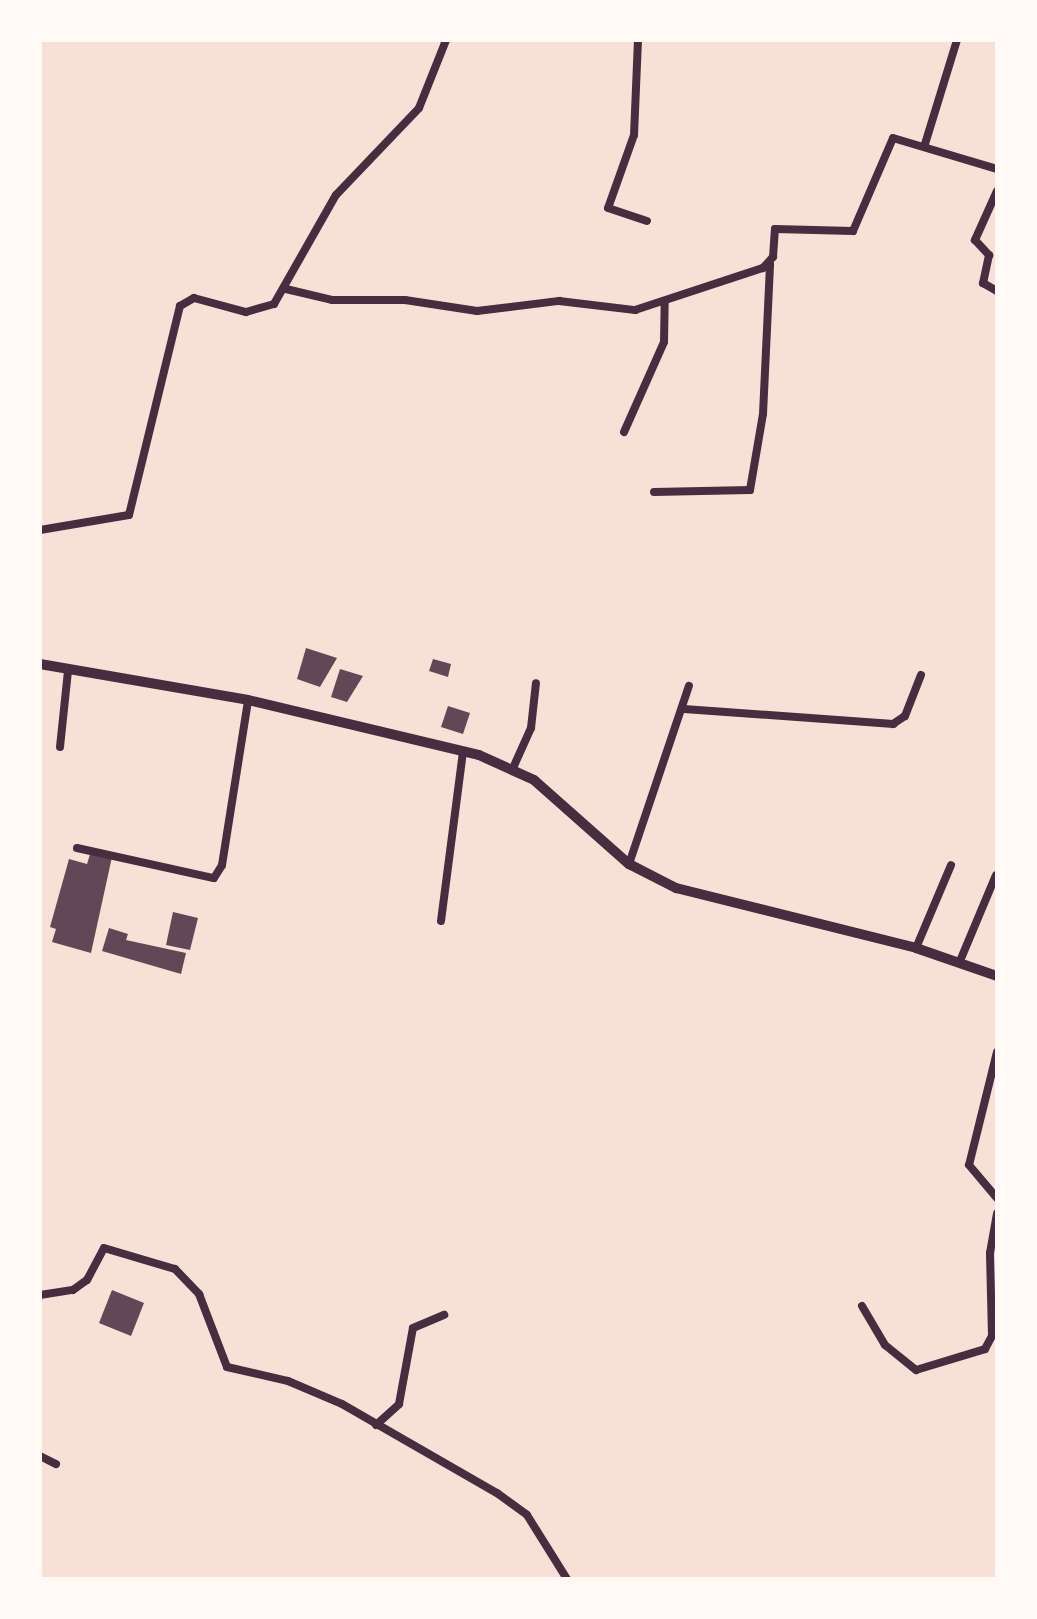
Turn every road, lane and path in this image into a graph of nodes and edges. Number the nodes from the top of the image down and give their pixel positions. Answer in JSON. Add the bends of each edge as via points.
{"nodes":[{"id":1,"x":446,"y":40,"type":"edge"},
{"id":2,"x":638,"y":40,"type":"edge"},
{"id":3,"x":957,"y":40,"type":"edge"},
{"id":4,"x":925,"y":144,"type":"junction"},
{"id":5,"x":997,"y":168,"type":"edge"},
{"id":6,"x":997,"y":192,"type":"edge"},
{"id":7,"x":647,"y":221,"type":"dead end"},
{"id":8,"x":770,"y":264,"type":"junction"},
{"id":9,"x":286,"y":288,"type":"junction"},
{"id":10,"x":997,"y":291,"type":"edge"},
{"id":11,"x":665,"y":304,"type":"junction"},
{"id":12,"x":624,"y":432,"type":"dead end"},
{"id":13,"x":654,"y":492,"type":"dead end"},
{"id":14,"x":40,"y":530,"type":"edge"},
{"id":15,"x":40,"y":664,"type":"edge"},
{"id":16,"x":68,"y":671,"type":"junction"},
{"id":17,"x":921,"y":676,"type":"dead end"},
{"id":18,"x":536,"y":683,"type":"dead end"},
{"id":19,"x":690,"y":686,"type":"dead end"},
{"id":20,"x":248,"y":700,"type":"junction"},
{"id":21,"x":684,"y":709,"type":"junction"},
{"id":22,"x":60,"y":747,"type":"dead end"},
{"id":23,"x":462,"y":751,"type":"junction"},
{"id":24,"x":512,"y":768,"type":"junction"},
{"id":25,"x":78,"y":848,"type":"dead end"},
{"id":26,"x":629,"y":864,"type":"junction"},
{"id":27,"x":951,"y":865,"type":"dead end"},
{"id":28,"x":996,"y":875,"type":"edge"},
{"id":29,"x":441,"y":921,"type":"dead end"},
{"id":30,"x":916,"y":948,"type":"junction"},
{"id":31,"x":960,"y":962,"type":"junction"},
{"id":32,"x":997,"y":976,"type":"edge"},
{"id":33,"x":997,"y":1052,"type":"edge"},
{"id":34,"x":997,"y":1198,"type":"edge"},
{"id":35,"x":997,"y":1214,"type":"edge"},
{"id":36,"x":40,"y":1295,"type":"edge"},
{"id":37,"x":862,"y":1306,"type":"dead end"},
{"id":38,"x":444,"y":1315,"type":"dead end"},
{"id":39,"x":995,"y":1336,"type":"edge"},
{"id":40,"x":376,"y":1425,"type":"junction"},
{"id":41,"x":40,"y":1456,"type":"edge"},
{"id":42,"x":56,"y":1464,"type":"dead end"},
{"id":43,"x":567,"y":1579,"type":"edge"}],
"edges":[{"from":1,"to":9,"type":"street","via":[[419,108],[336,194]]},
{"from":2,"to":7,"type":"street","via":[[634,134],[608,208]]},
{"from":3,"to":4,"type":"street"},
{"from":4,"to":5,"type":"street"},
{"from":4,"to":8,"type":"street","via":[[903,138],[886,143],[853,231],[776,230]]},
{"from":6,"to":10,"type":"street","via":[[975,240],[989,255],[983,283]]},
{"from":8,"to":11,"type":"street"},
{"from":8,"to":13,"type":"street","via":[[763,414],[750,490]]},
{"from":9,"to":11,"type":"street","via":[[332,300],[404,300],[477,311],[559,300],[635,310]]},
{"from":9,"to":14,"type":"street","via":[[259,311],[194,298],[180,306],[129,515]]},
{"from":11,"to":12,"type":"street","via":[[664,342]]},
{"from":15,"to":16,"type":"street"},
{"from":16,"to":20,"type":"street"},
{"from":16,"to":22,"type":"street"},
{"from":17,"to":21,"type":"street","via":[[905,716],[893,724]]},
{"from":18,"to":24,"type":"street","via":[[532,728]]},
{"from":19,"to":21,"type":"street"},
{"from":20,"to":23,"type":"street"},
{"from":20,"to":25,"type":"street","via":[[222,865],[214,878]]},
{"from":21,"to":26,"type":"street"},
{"from":23,"to":24,"type":"street"},
{"from":23,"to":29,"type":"street"},
{"from":24,"to":26,"type":"street","via":[[556,796]]},
{"from":26,"to":30,"type":"street","via":[[676,888]]},
{"from":27,"to":30,"type":"street"},
{"from":28,"to":31,"type":"street"},
{"from":30,"to":31,"type":"street"},
{"from":31,"to":32,"type":"street"},
{"from":33,"to":34,"type":"street","via":[[969,1165]]},
{"from":35,"to":39,"type":"street","via":[[990,1252]]},
{"from":36,"to":40,"type":"street","via":[[73,1290],[88,1280],[104,1248],[149,1258],[189,1279],[227,1367],[288,1381]]},
{"from":37,"to":39,"type":"street","via":[[886,1345],[916,1370],[985,1349]]},
{"from":38,"to":40,"type":"street","via":[[416,1322],[398,1404]]},
{"from":40,"to":43,"type":"street","via":[[528,1515]]},
{"from":41,"to":42,"type":"street"}]}
